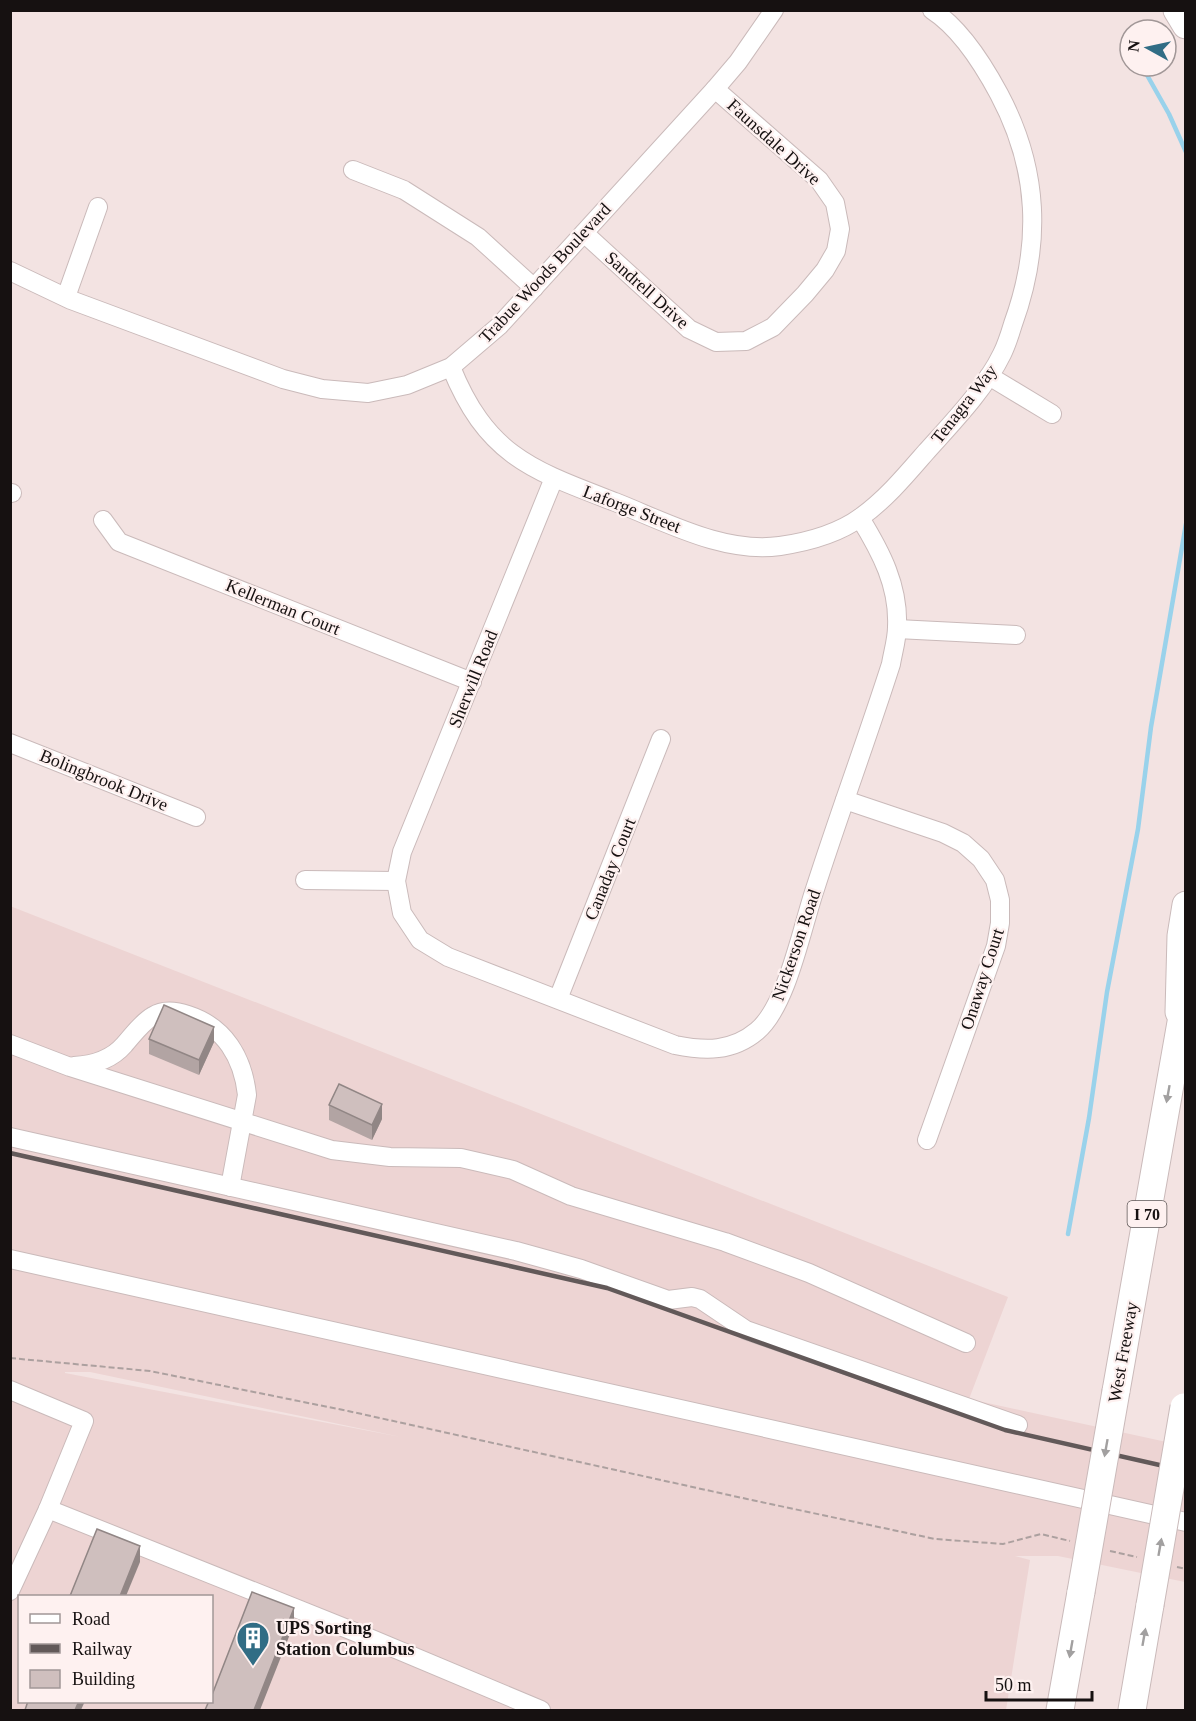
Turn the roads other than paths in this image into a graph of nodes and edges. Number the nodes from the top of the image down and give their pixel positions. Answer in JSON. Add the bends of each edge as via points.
{"nodes":[{"id":1,"x":774,"y":10,"type":"edge"},
{"id":2,"x":932,"y":10,"type":"edge"},
{"id":3,"x":1177,"y":10,"type":"edge"},
{"id":4,"x":1185,"y":25,"type":"edge"},
{"id":5,"x":715,"y":89,"type":"junction"},
{"id":6,"x":353,"y":170,"type":"dead end"},
{"id":7,"x":98,"y":207,"type":"dead end"},
{"id":8,"x":584,"y":233,"type":"junction"},
{"id":9,"x":10,"y":271,"type":"edge"},
{"id":10,"x":534,"y":288,"type":"junction"},
{"id":11,"x":805,"y":294,"type":"joint"},
{"id":12,"x":66,"y":297,"type":"junction"},
{"id":13,"x":451,"y":367,"type":"junction"},
{"id":14,"x":989,"y":376,"type":"junction"},
{"id":15,"x":1052,"y":414,"type":"dead end"},
{"id":16,"x":554,"y":478,"type":"junction"},
{"id":17,"x":861,"y":518,"type":"junction"},
{"id":18,"x":103,"y":520,"type":"dead end"},
{"id":19,"x":897,"y":629,"type":"junction"},
{"id":20,"x":1016,"y":635,"type":"dead end"},
{"id":21,"x":471,"y":682,"type":"junction"},
{"id":22,"x":661,"y":740,"type":"dead end"},
{"id":23,"x":10,"y":743,"type":"edge"},
{"id":24,"x":845,"y":800,"type":"junction"},
{"id":25,"x":196,"y":817,"type":"dead end"},
{"id":26,"x":305,"y":880,"type":"dead end"},
{"id":27,"x":396,"y":881,"type":"junction"},
{"id":28,"x":1185,"y":905,"type":"edge"},
{"id":29,"x":1185,"y":994,"type":"edge"},
{"id":30,"x":558,"y":999,"type":"junction"},
{"id":31,"x":1182,"y":1038,"type":"edge"},
{"id":32,"x":10,"y":1044,"type":"edge"},
{"id":33,"x":70,"y":1067,"type":"junction"},
{"id":34,"x":243,"y":1120,"type":"junction"},
{"id":35,"x":10,"y":1137,"type":"edge"},
{"id":36,"x":927,"y":1140,"type":"dead end"},
{"id":37,"x":230,"y":1187,"type":"junction"},
{"id":38,"x":10,"y":1259,"type":"edge"},
{"id":39,"x":966,"y":1343,"type":"dead end"},
{"id":40,"x":10,"y":1390,"type":"edge"},
{"id":41,"x":1185,"y":1401,"type":"edge"},
{"id":42,"x":1018,"y":1425,"type":"dead end"},
{"id":43,"x":48,"y":1509,"type":"junction"},
{"id":44,"x":1185,"y":1522,"type":"edge"},
{"id":45,"x":10,"y":1592,"type":"edge"},
{"id":46,"x":541,"y":1710,"type":"edge"},
{"id":47,"x":1060,"y":1710,"type":"edge"},
{"id":48,"x":1131,"y":1710,"type":"edge"}],
"edges":[{"from":1,"to":5,"type":"street","name":"Trabue Woods Boulevard"},
{"from":2,"to":14,"type":"street","name":"Tenagra Way","via":[[967,44],[990,75],[1023,150],[1030,186],[1033,226],[1029,268],[1003,353]]},
{"from":3,"to":4,"type":"highway"},
{"from":5,"to":8,"type":"street","name":"Trabue Woods Boulevard"},
{"from":5,"to":11,"type":"street","name":"Faunsdale Drive","via":[[819,180],[835,202],[840,229],[836,251]]},
{"from":6,"to":10,"type":"street","via":[[404,190],[478,237]]},
{"from":7,"to":12,"type":"street"},
{"from":8,"to":10,"type":"street","name":"Trabue Woods Boulevard"},
{"from":8,"to":11,"type":"street","name":"Sandrell Drive","via":[[689,329],[716,342],[746,341],[773,327]]},
{"from":9,"to":12,"type":"street","name":"Trabue Woods Boulevard"},
{"from":10,"to":13,"type":"street","name":"Trabue Woods Boulevard","via":[[499,326]]},
{"from":12,"to":13,"type":"street","name":"Trabue Woods Boulevard","via":[[283,379],[322,389],[368,393],[407,385]]},
{"from":13,"to":16,"type":"street","name":"Laforge Street","via":[[462,393],[488,433],[525,464]]},
{"from":14,"to":15,"type":"street"},
{"from":14,"to":17,"type":"street","name":"Tenagra Way","via":[[947,429]]},
{"from":16,"to":17,"type":"street","name":"Laforge Street","via":[[691,532],[752,547],[803,542]]},
{"from":16,"to":21,"type":"street","name":"Sherwill Road"},
{"from":17,"to":19,"type":"street","name":"Nickerson Road","via":[[891,575]]},
{"from":18,"to":21,"type":"street","name":"Kellerman Court","via":[[119,542]]},
{"from":19,"to":20,"type":"street"},
{"from":19,"to":24,"type":"street","name":"Nickerson Road","via":[[891,664]]},
{"from":21,"to":27,"type":"street","name":"Sherwill Road","via":[[402,852]]},
{"from":22,"to":30,"type":"street","name":"Canaday Court"},
{"from":23,"to":25,"type":"street","name":"Bolingbrook Drive"},
{"from":24,"to":30,"type":"street","name":"Nickerson Road","via":[[782,995],[758,1031],[718,1049],[696,1049],[675,1045]]},
{"from":24,"to":36,"type":"street","name":"Onaway Court","via":[[963,843],[981,859],[995,880],[1000,900],[996,946]]},
{"from":26,"to":27,"type":"street"},
{"from":27,"to":30,"type":"street","name":"Nickerson Road","via":[[402,913],[420,940],[448,957]]},
{"from":28,"to":31,"type":"highway","via":[[1181,936]]},
{"from":29,"to":31,"type":"highway","name":"West Freeway","number":"I 70"},
{"from":31,"to":47,"type":"highway","name":"West Freeway","number":"I 70","one_way":true,"bridge":true},
{"from":32,"to":33,"type":"street"},
{"from":33,"to":34,"type":"street"},
{"from":33,"to":34,"type":"street","via":[[107,1059],[154,1014],[182,1013],[211,1025],[230,1044],[246,1080]]},
{"from":34,"to":37,"type":"street"},
{"from":34,"to":39,"type":"street","via":[[302,1141],[356,1154],[461,1158],[513,1170],[571,1196],[725,1242],[808,1273]]},
{"from":35,"to":37,"type":"street"},
{"from":37,"to":42,"type":"street","via":[[516,1251],[668,1300],[700,1299],[746,1330]]},
{"from":38,"to":44,"type":"street"},
{"from":40,"to":43,"type":"street","via":[[84,1420]]},
{"from":48,"to":41,"type":"highway","one_way":true,"bridge":true},
{"from":43,"to":45,"type":"street"},
{"from":43,"to":46,"type":"street"}]}
